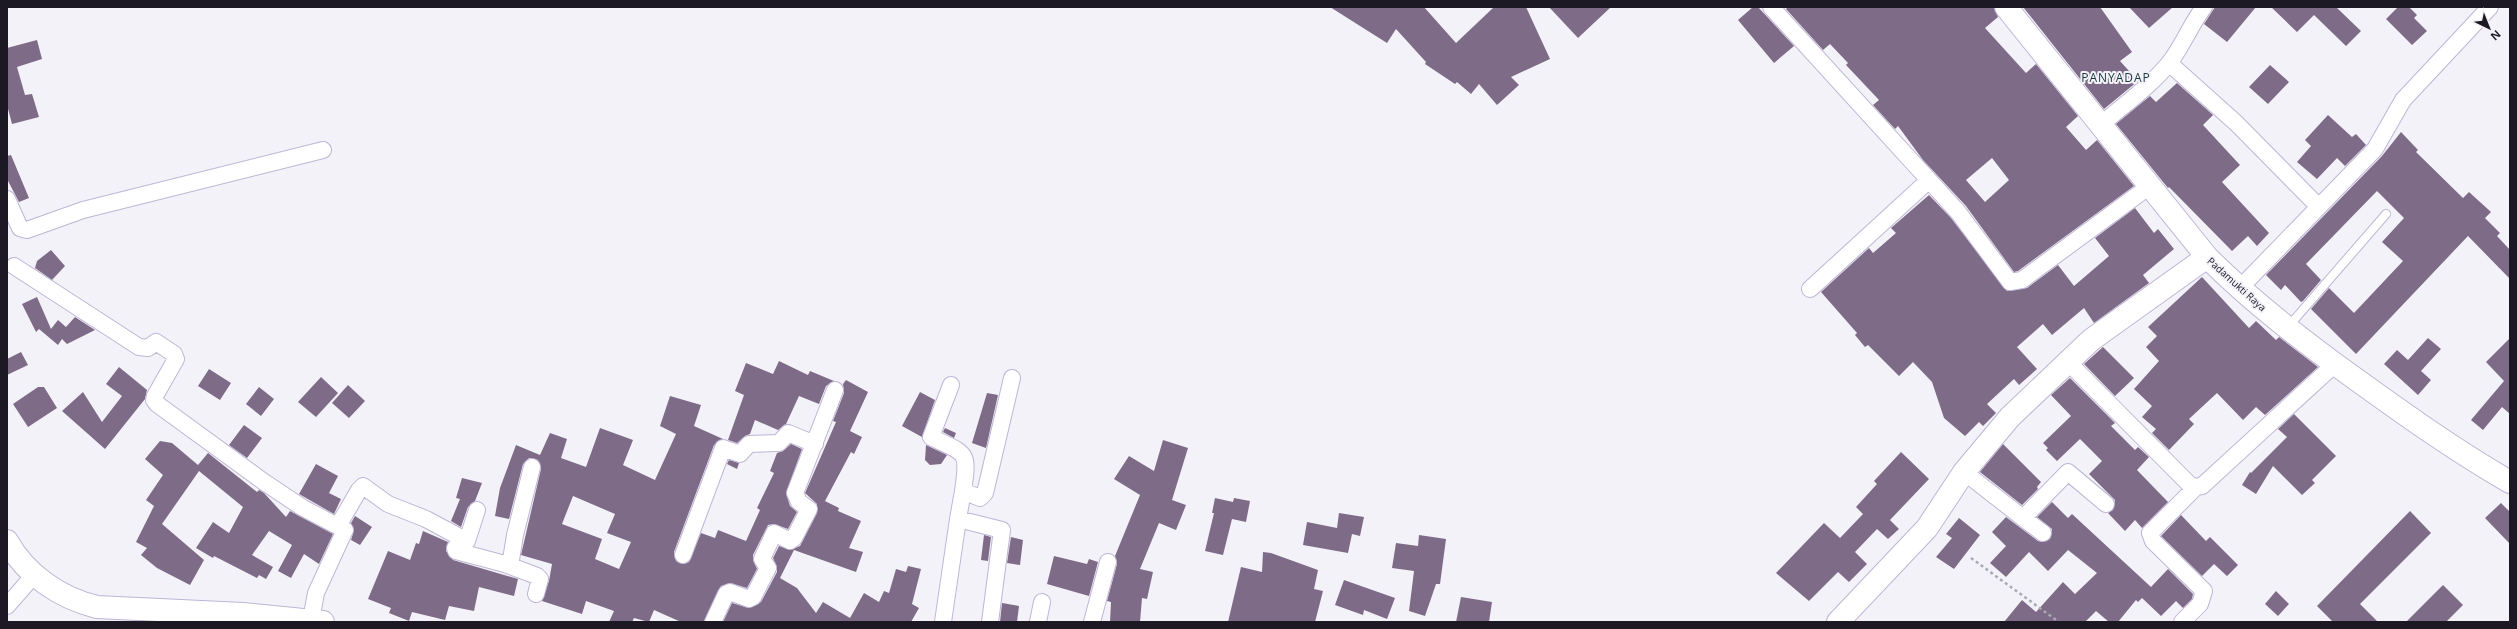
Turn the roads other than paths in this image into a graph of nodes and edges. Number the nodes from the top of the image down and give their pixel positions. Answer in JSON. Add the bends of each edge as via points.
{"nodes":[{"id":1,"x":1771,"y":7,"type":"edge"},
{"id":2,"x":2006,"y":7,"type":"edge"},
{"id":3,"x":2204,"y":7,"type":"edge"},
{"id":4,"x":2490,"y":7,"type":"edge"},
{"id":5,"x":2169,"y":63,"type":"junction"},
{"id":6,"x":2101,"y":125,"type":"junction"},
{"id":7,"x":324,"y":150,"type":"dead end"},
{"id":8,"x":1928,"y":181,"type":"junction"},
{"id":9,"x":2151,"y":186,"type":"junction"},
{"id":10,"x":7,"y":199,"type":"edge"},
{"id":11,"x":2318,"y":206,"type":"junction"},
{"id":12,"x":2386,"y":214,"type":"dead end"},
{"id":13,"x":2207,"y":257,"type":"junction"},
{"id":14,"x":14,"y":266,"type":"dead end"},
{"id":15,"x":2242,"y":286,"type":"junction"},
{"id":16,"x":1810,"y":289,"type":"dead end"},
{"id":17,"x":2291,"y":324,"type":"junction"},
{"id":18,"x":2068,"y":362,"type":"junction"},
{"id":19,"x":2335,"y":364,"type":"junction"},
{"id":20,"x":1012,"y":378,"type":"dead end"},
{"id":21,"x":951,"y":385,"type":"dead end"},
{"id":22,"x":835,"y":390,"type":"dead end"},
{"id":23,"x":815,"y":444,"type":"junction"},
{"id":24,"x":532,"y":467,"type":"dead end"},
{"id":25,"x":1964,"y":472,"type":"junction"},
{"id":26,"x":2510,"y":482,"type":"edge"},
{"id":27,"x":2196,"y":487,"type":"junction"},
{"id":28,"x":964,"y":492,"type":"junction"},
{"id":29,"x":2106,"y":504,"type":"dead end"},
{"id":30,"x":477,"y":510,"type":"dead end"},
{"id":31,"x":2024,"y":518,"type":"junction"},
{"id":32,"x":958,"y":519,"type":"junction"},
{"id":33,"x":338,"y":526,"type":"junction"},
{"id":34,"x":2043,"y":533,"type":"dead end"},
{"id":35,"x":466,"y":541,"type":"junction"},
{"id":36,"x":7,"y":542,"type":"edge"},
{"id":37,"x":683,"y":555,"type":"dead end"},
{"id":38,"x":1108,"y":562,"type":"dead end"},
{"id":39,"x":510,"y":566,"type":"junction"},
{"id":40,"x":34,"y":575,"type":"junction"},
{"id":41,"x":536,"y":594,"type":"dead end"},
{"id":42,"x":1042,"y":602,"type":"dead end"},
{"id":43,"x":7,"y":606,"type":"edge"},
{"id":44,"x":123,"y":615,"type":"edge"},
{"id":45,"x":315,"y":619,"type":"edge"},
{"id":46,"x":713,"y":622,"type":"edge"},
{"id":47,"x":943,"y":622,"type":"edge"},
{"id":48,"x":990,"y":622,"type":"edge"},
{"id":49,"x":1038,"y":622,"type":"edge"},
{"id":50,"x":1092,"y":622,"type":"edge"},
{"id":51,"x":1838,"y":622,"type":"edge"},
{"id":52,"x":2182,"y":622,"type":"edge"}],
"edges":[{"from":1,"to":8,"type":"street"},
{"from":2,"to":6,"type":"street","name":"Padamukti Raya"},
{"from":3,"to":5,"type":"street"},
{"from":4,"to":11,"type":"street","via":[[2402,100],[2375,149]]},
{"from":5,"to":6,"type":"street"},
{"from":5,"to":11,"type":"street","via":[[2236,124]]},
{"from":6,"to":9,"type":"street","name":"Padamukti Raya"},
{"from":7,"to":10,"type":"street","via":[[83,210],[27,230],[20,228]]},
{"from":8,"to":9,"type":"street","via":[[1958,212],[2008,279],[2014,282],[2022,280]]},
{"from":8,"to":16,"type":"street"},
{"from":9,"to":13,"type":"street","name":"Padamukti Raya"},
{"from":11,"to":15,"type":"street"},
{"from":12,"to":17,"type":"lane"},
{"from":13,"to":15,"type":"street","name":"Padamukti Raya"},
{"from":13,"to":18,"type":"street","via":[[2091,340]]},
{"from":14,"to":33,"type":"street","via":[[139,347],[148,348],[156,342],[174,354],[176,359],[154,396],[157,404],[264,482],[303,508]]},
{"from":15,"to":17,"type":"street","name":"Padamukti Raya"},
{"from":17,"to":19,"type":"street","name":"Padamukti Raya"},
{"from":18,"to":25,"type":"street","via":[[2010,417]]},
{"from":18,"to":27,"type":"street","via":[[2190,485]]},
{"from":19,"to":26,"type":"street","name":"Padamukti Raya","via":[[2459,453]]},
{"from":19,"to":27,"type":"street","via":[[2202,486]]},
{"from":20,"to":28,"type":"street","via":[[985,493],[980,498]]},
{"from":21,"to":28,"type":"street","via":[[931,437],[948,444],[964,456],[967,463]]},
{"from":22,"to":23,"type":"street"},
{"from":23,"to":37,"type":"street","via":[[788,433],[779,443],[749,444],[740,454],[723,448]]},
{"from":23,"to":46,"type":"street","via":[[795,493],[799,502],[806,504],[809,509],[794,538],[790,541],[774,534],[762,559],[768,568],[753,597],[749,599],[730,592],[726,594]]},
{"from":24,"to":39,"type":"street"},
{"from":25,"to":31,"type":"street"},
{"from":25,"to":51,"type":"street","via":[[1927,528]]},
{"from":27,"to":52,"type":"street","via":[[2150,533],[2152,541],[2204,592],[2200,604]]},
{"from":28,"to":32,"type":"street"},
{"from":29,"to":31,"type":"street","via":[[2068,472]]},
{"from":30,"to":35,"type":"street"},
{"from":31,"to":34,"type":"street"},
{"from":32,"to":47,"type":"street"},
{"from":32,"to":48,"type":"street","via":[[1002,530]]},
{"from":33,"to":35,"type":"street","via":[[363,486],[388,504]]},
{"from":33,"to":45,"type":"street","via":[[345,531],[316,593]]},
{"from":35,"to":39,"type":"street","via":[[455,548],[456,551]]},
{"from":36,"to":40,"type":"street"},
{"from":38,"to":50,"type":"street"},
{"from":39,"to":41,"type":"street","via":[[539,577]]},
{"from":40,"to":43,"type":"street"},
{"from":40,"to":44,"type":"street","via":[[82,604]]},
{"from":42,"to":49,"type":"street"},
{"from":44,"to":45,"type":"street","via":[[243,614]]}]}
